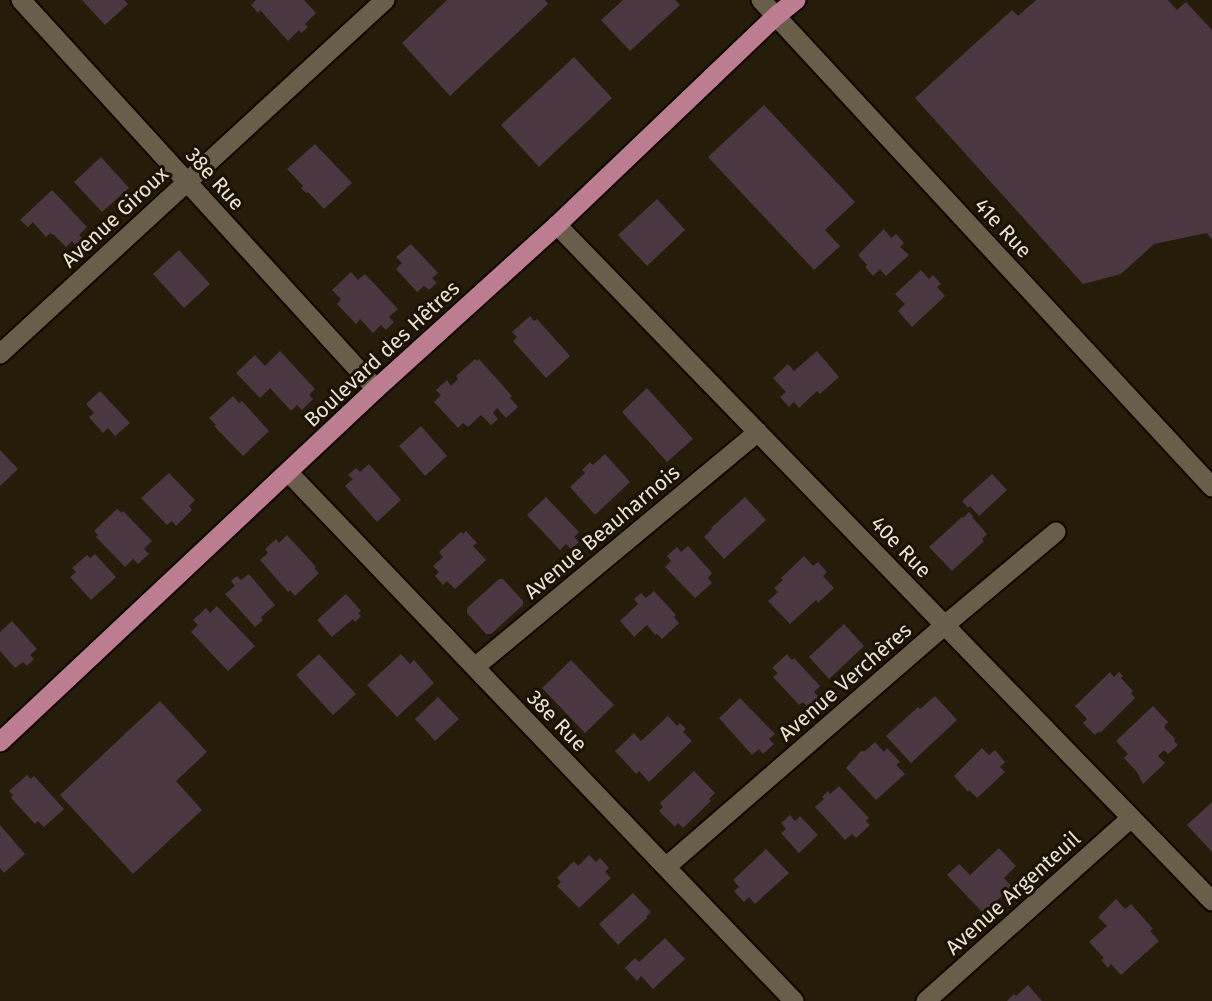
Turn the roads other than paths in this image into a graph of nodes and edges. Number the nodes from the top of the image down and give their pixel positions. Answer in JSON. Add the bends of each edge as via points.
{"nodes":[{"id":1,"x":20,"y":0,"type":"edge"},
{"id":2,"x":385,"y":0,"type":"edge"},
{"id":3,"x":761,"y":0,"type":"edge"},
{"id":4,"x":796,"y":0,"type":"edge"},
{"id":5,"x":776,"y":16,"type":"junction"},
{"id":6,"x":187,"y":182,"type":"junction"},
{"id":7,"x":557,"y":225,"type":"junction"},
{"id":8,"x":0,"y":354,"type":"edge"},
{"id":9,"x":376,"y":389,"type":"junction"},
{"id":10,"x":758,"y":432,"type":"junction"},
{"id":11,"x":288,"y":472,"type":"junction"},
{"id":12,"x":1212,"y":487,"type":"edge"},
{"id":13,"x":1056,"y":532,"type":"dead end"},
{"id":14,"x":945,"y":625,"type":"junction"},
{"id":15,"x":475,"y":667,"type":"junction"},
{"id":16,"x":0,"y":742,"type":"edge"},
{"id":17,"x":1131,"y":818,"type":"junction"},
{"id":18,"x":666,"y":867,"type":"junction"},
{"id":19,"x":1212,"y":901,"type":"edge"},
{"id":20,"x":794,"y":1001,"type":"edge"},
{"id":21,"x":926,"y":1001,"type":"edge"}],
"edges":[{"from":1,"to":6,"type":"street","name":"38e Rue"},
{"from":2,"to":6,"type":"street","name":"Avenue Giroux"},
{"from":3,"to":5,"type":"street","name":"41e Rue"},
{"from":4,"to":5,"type":"main road","name":"Boulevard des Hêtres"},
{"from":5,"to":7,"type":"main road","name":"Boulevard des Hêtres"},
{"from":5,"to":12,"type":"street","name":"41e Rue"},
{"from":6,"to":8,"type":"street","name":"Avenue Giroux"},
{"from":6,"to":9,"type":"street","name":"38e Rue"},
{"from":7,"to":9,"type":"main road","name":"Boulevard des Hêtres"},
{"from":7,"to":10,"type":"street","name":"40e Rue"},
{"from":9,"to":11,"type":"main road","name":"Boulevard des Hêtres"},
{"from":10,"to":14,"type":"street","name":"40e Rue"},
{"from":10,"to":15,"type":"street","name":"Avenue Beauharnois"},
{"from":11,"to":15,"type":"street","name":"38e Rue"},
{"from":11,"to":16,"type":"main road","name":"Boulevard des Hêtres"},
{"from":13,"to":14,"type":"street","name":"Avenue Verchères"},
{"from":14,"to":17,"type":"street","name":"40e Rue"},
{"from":14,"to":18,"type":"street","name":"Avenue Verchères"},
{"from":15,"to":18,"type":"street","name":"38e Rue"},
{"from":17,"to":19,"type":"street","name":"40e Rue"},
{"from":17,"to":21,"type":"street","name":"Avenue Argenteuil"},
{"from":18,"to":20,"type":"street","name":"38e Rue"}]}
